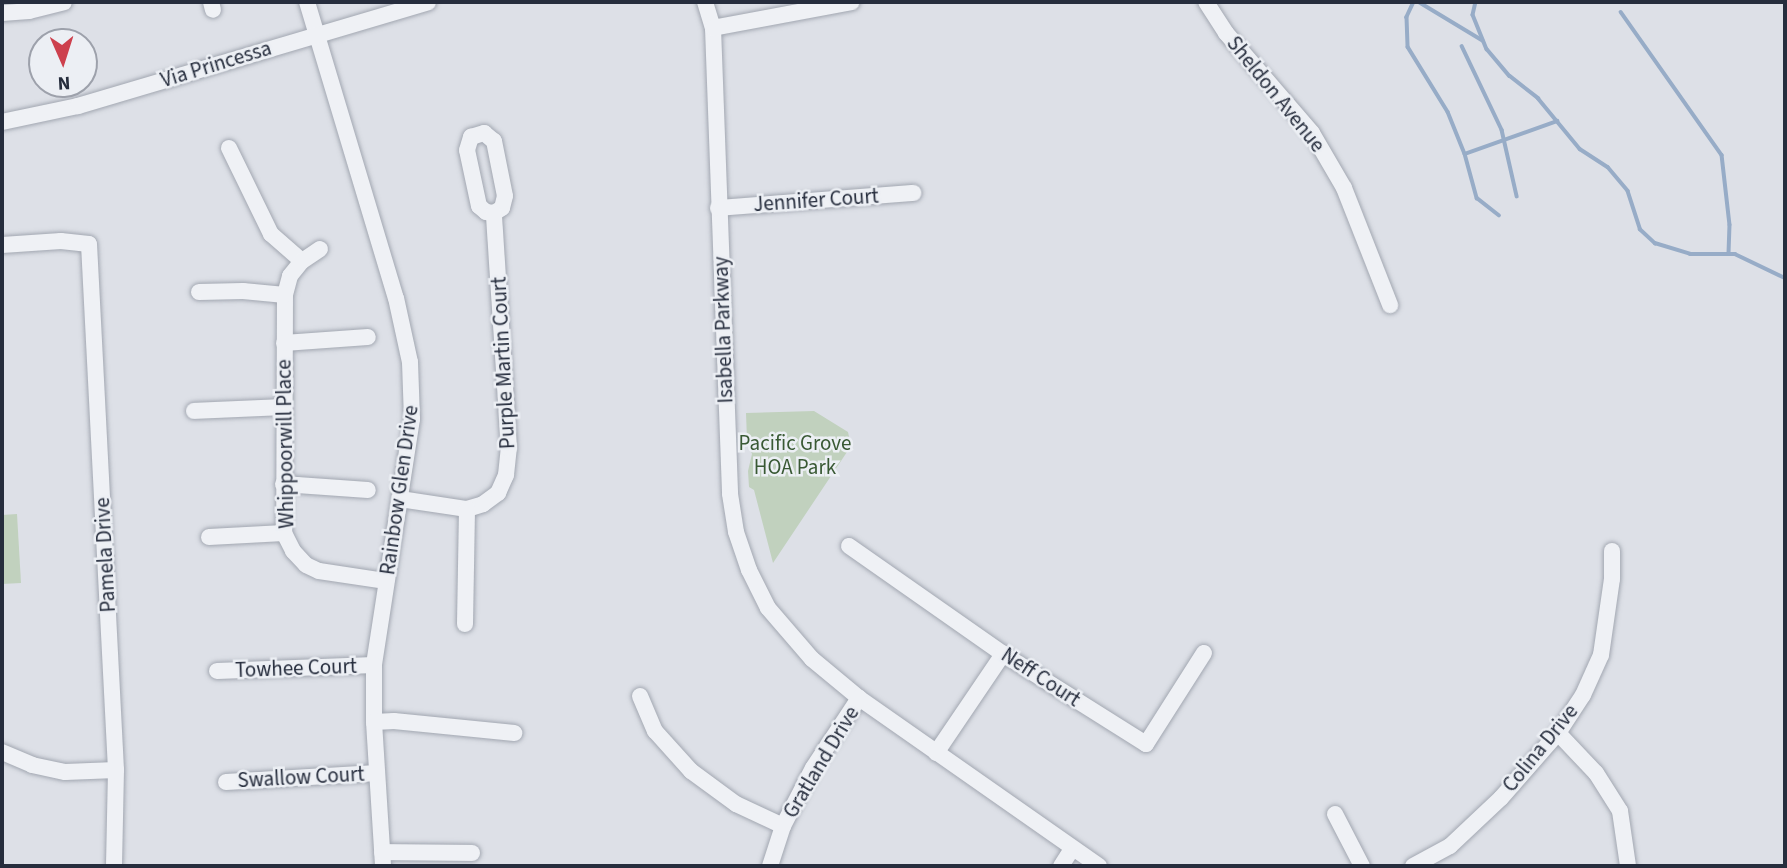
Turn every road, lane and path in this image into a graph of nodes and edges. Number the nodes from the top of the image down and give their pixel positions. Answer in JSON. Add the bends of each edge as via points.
{"nodes":[{"id":1,"x":64,"y":2,"type":"edge"},
{"id":2,"x":307,"y":2,"type":"edge"},
{"id":3,"x":428,"y":2,"type":"edge"},
{"id":4,"x":705,"y":2,"type":"edge"},
{"id":5,"x":852,"y":2,"type":"edge"},
{"id":6,"x":1206,"y":2,"type":"edge"},
{"id":7,"x":28,"y":7,"type":"edge"},
{"id":8,"x":2,"y":13,"type":"edge"},
{"id":9,"x":713,"y":28,"type":"junction"},
{"id":10,"x":317,"y":34,"type":"junction"},
{"id":11,"x":2,"y":122,"type":"edge"},
{"id":12,"x":229,"y":148,"type":"dead end"},
{"id":13,"x":913,"y":193,"type":"dead end"},
{"id":14,"x":718,"y":208,"type":"junction"},
{"id":15,"x":494,"y":213,"type":"dead end"},
{"id":16,"x":2,"y":245,"type":"edge"},
{"id":17,"x":320,"y":249,"type":"dead end"},
{"id":18,"x":302,"y":261,"type":"junction"},
{"id":19,"x":199,"y":292,"type":"dead end"},
{"id":20,"x":285,"y":295,"type":"junction"},
{"id":21,"x":1390,"y":305,"type":"dead end"},
{"id":22,"x":368,"y":337,"type":"dead end"},
{"id":23,"x":284,"y":343,"type":"junction"},
{"id":24,"x":282,"y":407,"type":"junction"},
{"id":25,"x":194,"y":411,"type":"dead end"},
{"id":26,"x":282,"y":484,"type":"junction"},
{"id":27,"x":368,"y":490,"type":"dead end"},
{"id":28,"x":400,"y":499,"type":"junction"},
{"id":29,"x":467,"y":509,"type":"junction"},
{"id":30,"x":284,"y":533,"type":"junction"},
{"id":31,"x":209,"y":537,"type":"dead end"},
{"id":32,"x":849,"y":546,"type":"dead end"},
{"id":33,"x":1612,"y":551,"type":"dead end"},
{"id":34,"x":386,"y":581,"type":"junction"},
{"id":35,"x":465,"y":624,"type":"dead end"},
{"id":36,"x":1204,"y":653,"type":"dead end"},
{"id":37,"x":1003,"y":654,"type":"junction"},
{"id":38,"x":374,"y":666,"type":"junction"},
{"id":39,"x":217,"y":671,"type":"dead end"},
{"id":40,"x":640,"y":696,"type":"dead end"},
{"id":41,"x":859,"y":698,"type":"junction"},
{"id":42,"x":374,"y":722,"type":"junction"},
{"id":43,"x":514,"y":733,"type":"dead end"},
{"id":44,"x":1558,"y":733,"type":"junction"},
{"id":45,"x":2,"y":752,"type":"edge"},
{"id":46,"x":936,"y":753,"type":"junction"},
{"id":47,"x":116,"y":770,"type":"junction"},
{"id":48,"x":377,"y":773,"type":"junction"},
{"id":49,"x":226,"y":782,"type":"dead end"},
{"id":50,"x":1335,"y":814,"type":"dead end"},
{"id":51,"x":783,"y":826,"type":"junction"},
{"id":52,"x":1072,"y":849,"type":"junction"},
{"id":53,"x":472,"y":853,"type":"dead end"},
{"id":54,"x":382,"y":859,"type":"edge"},
{"id":55,"x":114,"y":866,"type":"edge"},
{"id":56,"x":770,"y":866,"type":"edge"},
{"id":57,"x":1061,"y":866,"type":"edge"},
{"id":58,"x":1099,"y":866,"type":"edge"},
{"id":59,"x":1362,"y":866,"type":"edge"},
{"id":60,"x":1413,"y":866,"type":"edge"},
{"id":61,"x":1628,"y":866,"type":"edge"}],
"edges":[{"from":1,"to":7,"type":"street"},
{"from":2,"to":10,"type":"street","name":"Rainbow Glen Drive"},
{"from":3,"to":10,"type":"street","name":"Via Princessa"},
{"from":4,"to":9,"type":"street","name":"Isabella Parkway"},
{"from":5,"to":9,"type":"street"},
{"from":6,"to":21,"type":"street","name":"Sheldon Avenue","via":[[1226,33],[1312,133],[1344,188]]},
{"from":7,"to":8,"type":"street"},
{"from":9,"to":14,"type":"street","name":"Isabella Parkway"},
{"from":10,"to":11,"type":"street","name":"Via Princessa","via":[[78,106]]},
{"from":10,"to":28,"type":"street","name":"Rainbow Glen Drive","via":[[406,340],[412,419]]},
{"from":12,"to":18,"type":"street","via":[[271,234]]},
{"from":13,"to":14,"type":"street","name":"Jennifer Court"},
{"from":14,"to":41,"type":"street","name":"Isabella Parkway","via":[[727,454],[736,532],[768,608],[812,659]]},
{"from":15,"to":29,"type":"street","name":"Purple Martin Court","via":[[509,449],[498,493]]},
{"from":16,"to":47,"type":"street","name":"Pamela Drive","via":[[89,244]]},
{"from":17,"to":18,"type":"street","name":"Whippoorwill Place"},
{"from":18,"to":20,"type":"street","name":"Whippoorwill Place","via":[[290,276]]},
{"from":19,"to":20,"type":"street"},
{"from":20,"to":23,"type":"street","name":"Whippoorwill Place"},
{"from":22,"to":23,"type":"street"},
{"from":23,"to":24,"type":"street","name":"Whippoorwill Place"},
{"from":24,"to":25,"type":"street"},
{"from":24,"to":26,"type":"street","name":"Whippoorwill Place"},
{"from":26,"to":27,"type":"street"},
{"from":26,"to":30,"type":"street","name":"Whippoorwill Place"},
{"from":28,"to":29,"type":"street"},
{"from":28,"to":34,"type":"street","name":"Rainbow Glen Drive"},
{"from":29,"to":35,"type":"street"},
{"from":30,"to":31,"type":"street"},
{"from":30,"to":34,"type":"street","name":"Whippoorwill Place","via":[[306,565]]},
{"from":32,"to":37,"type":"street","name":"Neff Court"},
{"from":33,"to":44,"type":"street","name":"Colina Drive","via":[[1601,654],[1583,695]]},
{"from":34,"to":38,"type":"street","name":"Rainbow Glen Drive"},
{"from":36,"to":37,"type":"street","name":"Neff Court","via":[[1146,744]]},
{"from":37,"to":46,"type":"street"},
{"from":38,"to":39,"type":"street","name":"Towhee Court"},
{"from":38,"to":42,"type":"street","name":"Rainbow Glen Drive"},
{"from":40,"to":51,"type":"street","via":[[655,731],[691,771],[736,804]]},
{"from":41,"to":46,"type":"street","name":"Isabella Parkway"},
{"from":41,"to":51,"type":"street","name":"Gratland Drive","via":[[813,768]]},
{"from":42,"to":43,"type":"street"},
{"from":42,"to":48,"type":"street","name":"Rainbow Glen Drive"},
{"from":44,"to":60,"type":"street","name":"Colina Drive","via":[[1501,798],[1450,846]]},
{"from":44,"to":61,"type":"street","via":[[1596,773],[1620,811]]},
{"from":45,"to":47,"type":"street","via":[[65,772]]},
{"from":46,"to":52,"type":"street","name":"Isabella Parkway"},
{"from":47,"to":55,"type":"street","name":"Pamela Drive"},
{"from":48,"to":49,"type":"street","name":"Swallow Court"},
{"from":48,"to":54,"type":"street","name":"Rainbow Glen Drive"},
{"from":50,"to":59,"type":"street"},
{"from":51,"to":56,"type":"street","name":"Gratland Drive"},
{"from":52,"to":57,"type":"street"},
{"from":52,"to":58,"type":"street","name":"Isabella Parkway"},
{"from":53,"to":54,"type":"street"}]}
